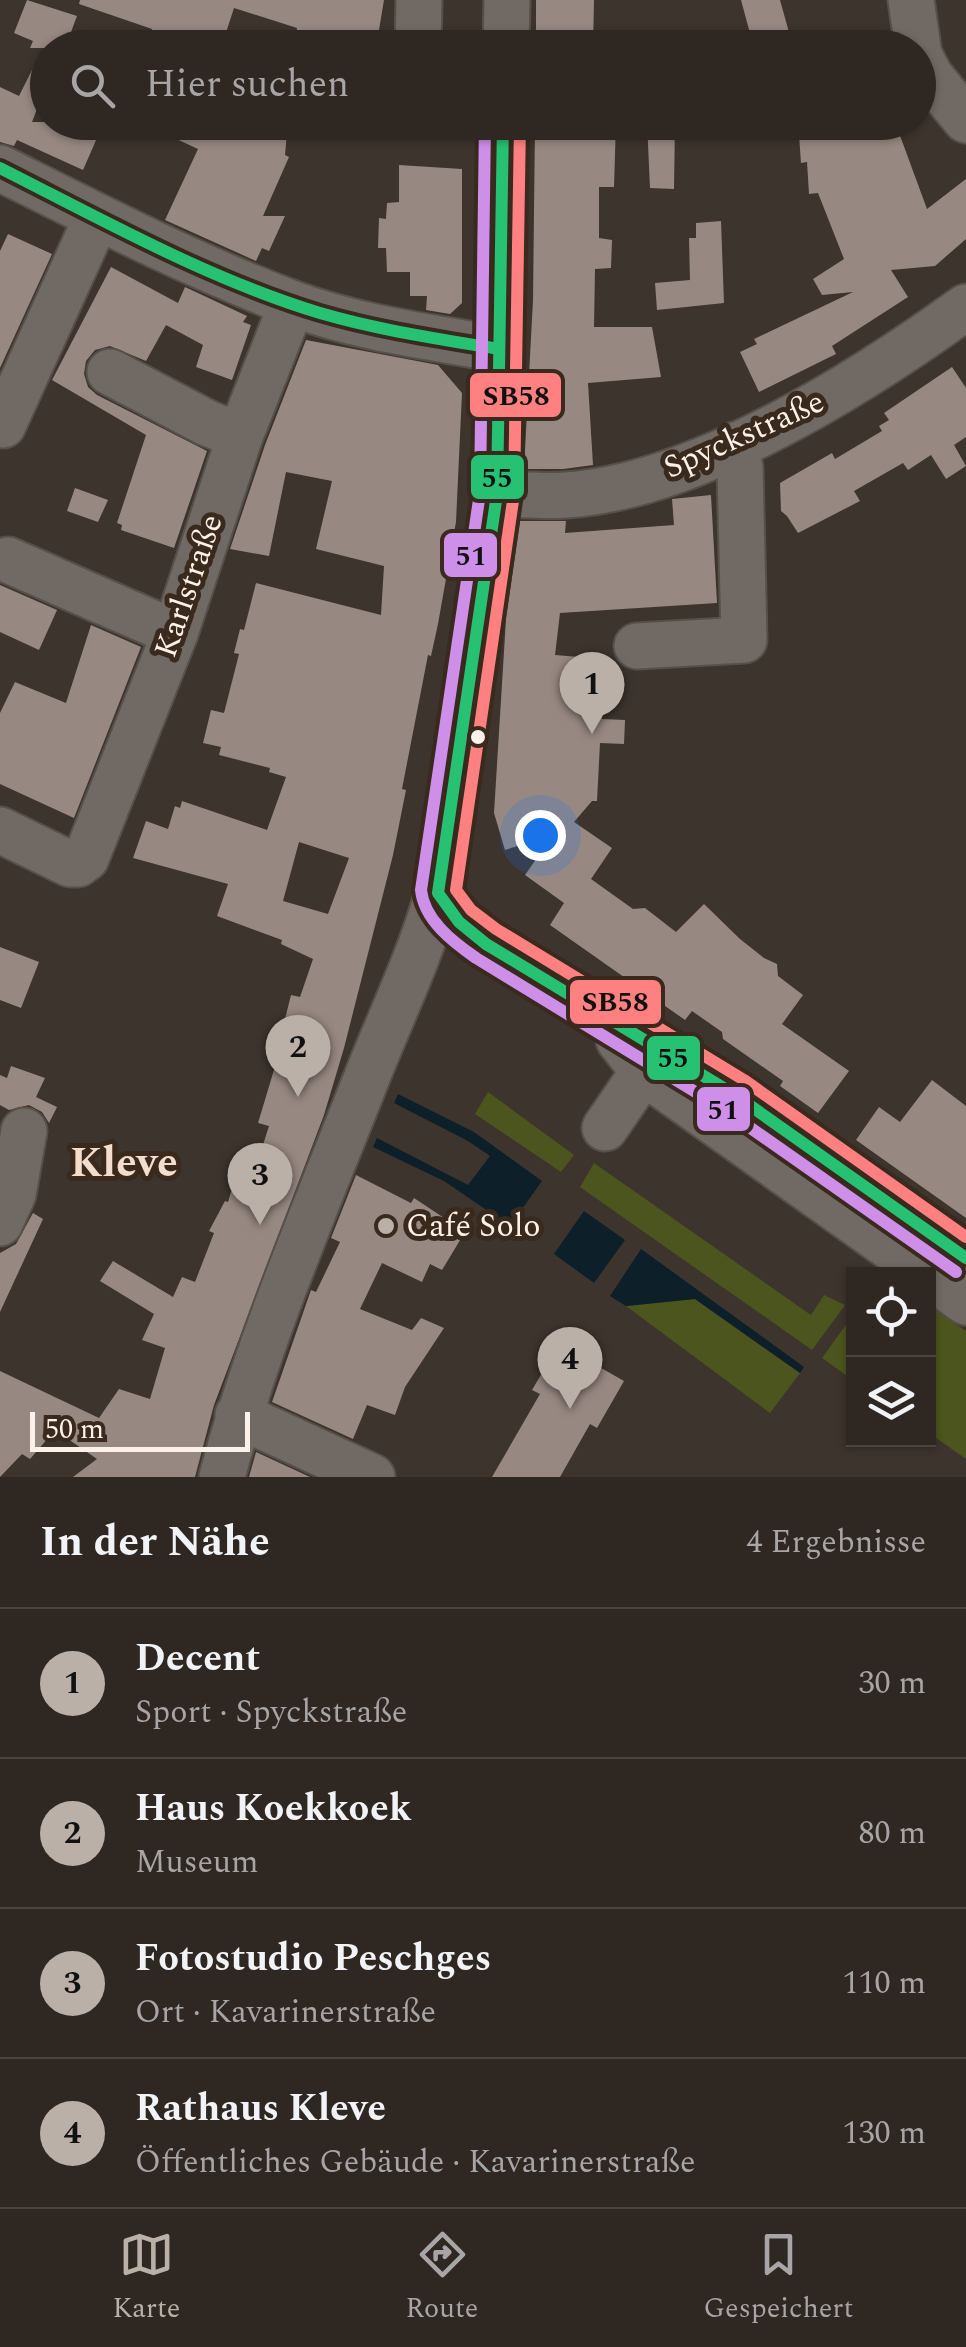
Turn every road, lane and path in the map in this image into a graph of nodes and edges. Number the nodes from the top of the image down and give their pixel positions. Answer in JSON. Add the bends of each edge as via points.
{"nodes":[{"id":1,"x":419,"y":0,"type":"edge"},
{"id":2,"x":507,"y":0,"type":"edge"},
{"id":3,"x":911,"y":0,"type":"edge"},
{"id":4,"x":418,"y":30,"type":"edge"},
{"id":5,"x":506,"y":30,"type":"edge"},
{"id":6,"x":915,"y":30,"type":"edge"},
{"id":7,"x":936,"y":83,"type":"edge"},
{"id":8,"x":966,"y":120,"type":"edge"},
{"id":9,"x":503,"y":140,"type":"edge"},
{"id":10,"x":0,"y":168,"type":"edge"},
{"id":11,"x":97,"y":217,"type":"junction"},
{"id":12,"x":292,"y":304,"type":"junction"},
{"id":13,"x":966,"y":307,"type":"edge"},
{"id":14,"x":499,"y":349,"type":"junction"},
{"id":15,"x":110,"y":372,"type":"dead end"},
{"id":16,"x":3,"y":425,"type":"dead end"},
{"id":17,"x":240,"y":436,"type":"junction"},
{"id":18,"x":734,"y":445,"type":"junction"},
{"id":19,"x":497,"y":494,"type":"junction"},
{"id":20,"x":8,"y":560,"type":"dead end"},
{"id":21,"x":175,"y":633,"type":"junction"},
{"id":22,"x":638,"y":646,"type":"dead end"},
{"id":23,"x":0,"y":830,"type":"edge"},
{"id":24,"x":438,"y":894,"type":"junction"},
{"id":25,"x":663,"y":1067,"type":"junction"},
{"id":26,"x":604,"y":1128,"type":"dead end"},
{"id":27,"x":24,"y":1131,"type":"dead end"},
{"id":28,"x":0,"y":1223,"type":"edge"},
{"id":29,"x":892,"y":1227,"type":"junction"},
{"id":30,"x":966,"y":1258,"type":"edge"},
{"id":31,"x":922,"y":1267,"type":"edge"},
{"id":32,"x":936,"y":1281,"type":"edge"},
{"id":33,"x":966,"y":1302,"type":"edge"},
{"id":34,"x":238,"y":1415,"type":"junction"},
{"id":35,"x":363,"y":1474,"type":"edge"},
{"id":36,"x":222,"y":1477,"type":"edge"}],
"edges":[{"from":1,"to":4,"type":"street"},
{"from":2,"to":5,"type":"street"},
{"from":3,"to":6,"type":"street"},
{"from":7,"to":8,"type":"street"},
{"from":9,"to":14,"type":"street"},
{"from":10,"to":11,"type":"street"},
{"from":11,"to":12,"type":"street"},
{"from":11,"to":16,"type":"street"},
{"from":12,"to":14,"type":"street"},
{"from":12,"to":17,"type":"street","name":"Karlstraße"},
{"from":13,"to":18,"type":"street","name":"Spyckstraße","via":[[874,372]]},
{"from":14,"to":19,"type":"street"},
{"from":15,"to":17,"type":"street"},
{"from":17,"to":21,"type":"street","name":"Karlstraße"},
{"from":18,"to":19,"type":"street","name":"Spyckstraße","via":[[631,484],[568,495]]},
{"from":18,"to":22,"type":"street","via":[[744,640]]},
{"from":19,"to":24,"type":"street"},
{"from":20,"to":21,"type":"street"},
{"from":21,"to":23,"type":"street","name":"Karlstraße","via":[[86,858],[70,864]]},
{"from":24,"to":25,"type":"street","via":[[461,926],[594,1007]]},
{"from":24,"to":34,"type":"street"},
{"from":25,"to":26,"type":"street"},
{"from":25,"to":29,"type":"street"},
{"from":27,"to":28,"type":"street","via":[[14,1194]]},
{"from":29,"to":30,"type":"street"},
{"from":29,"to":31,"type":"street"},
{"from":32,"to":33,"type":"street"},
{"from":34,"to":35,"type":"street"},
{"from":34,"to":36,"type":"street"}]}
